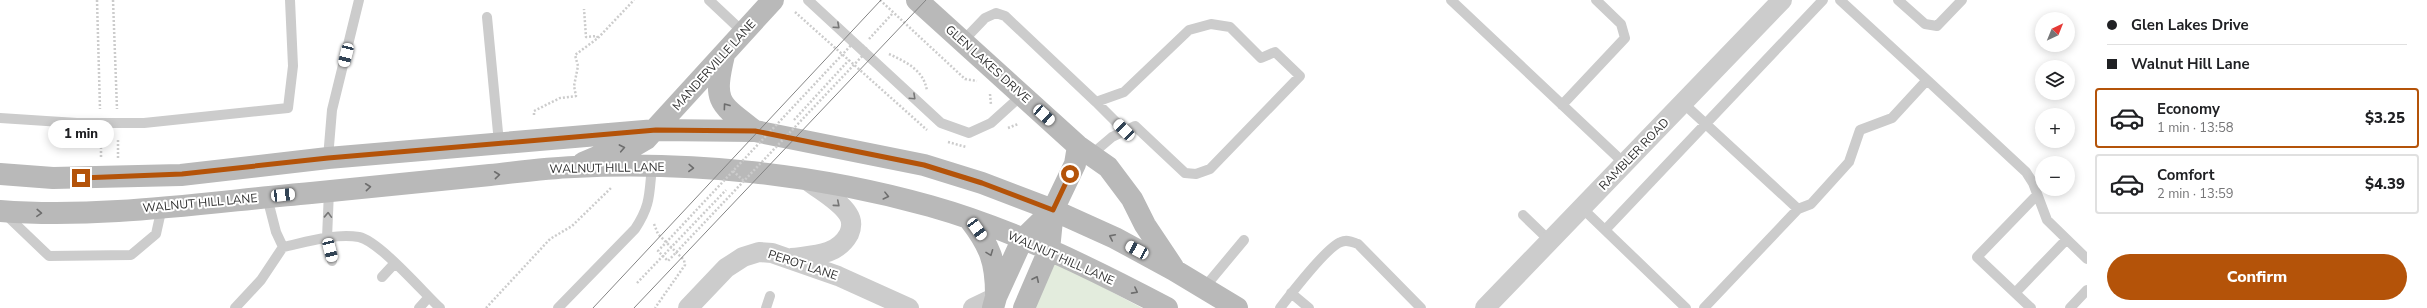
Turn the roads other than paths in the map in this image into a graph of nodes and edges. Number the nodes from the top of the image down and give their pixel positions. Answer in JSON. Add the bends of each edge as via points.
{"nodes":[{"id":1,"x":290,"y":0,"type":"edge"},
{"id":2,"x":359,"y":0,"type":"edge"},
{"id":3,"x":709,"y":0,"type":"edge"},
{"id":4,"x":808,"y":0,"type":"edge"},
{"id":5,"x":917,"y":0,"type":"edge"},
{"id":6,"x":1451,"y":0,"type":"edge"},
{"id":7,"x":1596,"y":0,"type":"edge"},
{"id":8,"x":1782,"y":0,"type":"edge"},
{"id":9,"x":1823,"y":0,"type":"edge"},
{"id":10,"x":1840,"y":0,"type":"edge"},
{"id":11,"x":1898,"y":0,"type":"edge"},
{"id":12,"x":1962,"y":0,"type":"edge"},
{"id":13,"x":767,"y":2,"type":"edge"},
{"id":14,"x":487,"y":17,"type":"dead end"},
{"id":15,"x":744,"y":32,"type":"junction"},
{"id":16,"x":963,"y":41,"type":"junction"},
{"id":17,"x":725,"y":53,"type":"junction"},
{"id":18,"x":1927,"y":80,"type":"junction"},
{"id":19,"x":1022,"y":95,"type":"junction"},
{"id":20,"x":1096,"y":102,"type":"junction"},
{"id":21,"x":1683,"y":103,"type":"junction"},
{"id":22,"x":1562,"y":105,"type":"junction"},
{"id":23,"x":0,"y":118,"type":"edge"},
{"id":24,"x":1707,"y":124,"type":"junction"},
{"id":25,"x":656,"y":130,"type":"junction"},
{"id":26,"x":1124,"y":130,"type":"junction"},
{"id":27,"x":755,"y":131,"type":"junction"},
{"id":28,"x":499,"y":143,"type":"junction"},
{"id":29,"x":1085,"y":150,"type":"junction"},
{"id":30,"x":328,"y":158,"type":"junction"},
{"id":31,"x":1625,"y":164,"type":"junction"},
{"id":32,"x":652,"y":166,"type":"junction"},
{"id":33,"x":573,"y":167,"type":"junction"},
{"id":34,"x":0,"y":174,"type":"edge"},
{"id":35,"x":807,"y":180,"type":"junction"},
{"id":36,"x":2035,"y":189,"type":"edge"},
{"id":37,"x":329,"y":191,"type":"junction"},
{"id":38,"x":2036,"y":196,"type":"edge"},
{"id":39,"x":2037,"y":196,"type":"edge"},
{"id":40,"x":267,"y":197,"type":"junction"},
{"id":41,"x":162,"y":207,"type":"junction"},
{"id":42,"x":1582,"y":208,"type":"junction"},
{"id":43,"x":1798,"y":209,"type":"junction"},
{"id":44,"x":1053,"y":210,"type":"junction"},
{"id":45,"x":1,"y":212,"type":"edge"},
{"id":46,"x":1523,"y":216,"type":"dead end"},
{"id":47,"x":970,"y":220,"type":"junction"},
{"id":48,"x":1605,"y":230,"type":"junction"},
{"id":49,"x":327,"y":238,"type":"junction"},
{"id":50,"x":1022,"y":240,"type":"junction"},
{"id":51,"x":1244,"y":240,"type":"dead end"},
{"id":52,"x":2066,"y":240,"type":"junction"},
{"id":53,"x":1550,"y":241,"type":"junction"},
{"id":54,"x":283,"y":246,"type":"junction"},
{"id":55,"x":1049,"y":250,"type":"junction"},
{"id":56,"x":786,"y":258,"type":"junction"},
{"id":57,"x":2087,"y":258,"type":"edge"},
{"id":58,"x":332,"y":261,"type":"dead end"},
{"id":59,"x":394,"y":264,"type":"junction"},
{"id":60,"x":1174,"y":270,"type":"junction"},
{"id":61,"x":382,"y":277,"type":"dead end"},
{"id":62,"x":1204,"y":288,"type":"junction"},
{"id":63,"x":2087,"y":290,"type":"edge"},
{"id":64,"x":1291,"y":293,"type":"junction"},
{"id":65,"x":2015,"y":293,"type":"junction"},
{"id":66,"x":770,"y":296,"type":"dead end"},
{"id":67,"x":428,"y":298,"type":"junction"},
{"id":68,"x":995,"y":302,"type":"edge"},
{"id":69,"x":1489,"y":307,"type":"edge"},
{"id":70,"x":235,"y":308,"type":"edge"},
{"id":71,"x":419,"y":308,"type":"edge"},
{"id":72,"x":440,"y":308,"type":"edge"},
{"id":73,"x":558,"y":308,"type":"edge"},
{"id":74,"x":688,"y":308,"type":"edge"},
{"id":75,"x":766,"y":308,"type":"edge"},
{"id":76,"x":909,"y":308,"type":"edge"},
{"id":77,"x":973,"y":308,"type":"edge"},
{"id":78,"x":1024,"y":308,"type":"edge"},
{"id":79,"x":1166,"y":308,"type":"edge"},
{"id":80,"x":1238,"y":308,"type":"edge"},
{"id":81,"x":1280,"y":308,"type":"edge"},
{"id":82,"x":1309,"y":308,"type":"edge"},
{"id":83,"x":1421,"y":308,"type":"edge"},
{"id":84,"x":1686,"y":308,"type":"edge"},
{"id":85,"x":1704,"y":308,"type":"edge"},
{"id":86,"x":2031,"y":308,"type":"edge"},
{"id":87,"x":2070,"y":308,"type":"edge"}],
"edges":[{"from":1,"to":23,"type":"lane","via":[[293,66],[288,108],[144,124]]},
{"from":2,"to":30,"type":"lane","via":[[332,110]]},
{"from":3,"to":15,"type":"lane"},
{"from":4,"to":19,"type":"lane","one_way":true,"via":[[942,123],[969,133],[991,123]]},
{"from":5,"to":16,"type":"main road","name":"GLEN LAKES DRIVE"},
{"from":6,"to":22,"type":"lane"},
{"from":7,"to":22,"type":"lane","via":[[1621,24],[1625,38]]},
{"from":8,"to":21,"type":"street","name":"RAMBLER ROAD"},
{"from":9,"to":24,"type":"lane"},
{"from":10,"to":18,"type":"lane"},
{"from":11,"to":12,"type":"lane","via":[[1925,24],[1937,26]]},
{"from":13,"to":15,"type":"main road","name":"MANDERVILLE LANE"},
{"from":14,"to":28,"type":"lane"},
{"from":15,"to":17,"type":"main road","name":"MANDERVILLE LANE"},
{"from":16,"to":19,"type":"main road","name":"GLEN LAKES DRIVE"},
{"from":16,"to":20,"type":"lane","via":[[985,18],[996,13],[1006,16]]},
{"from":17,"to":25,"type":"main road","name":"MANDERVILLE LANE"},
{"from":27,"to":17,"type":"main road","one_way":true,"via":[[729,111],[722,102],[717,85]]},
{"from":18,"to":36,"type":"lane","via":[[2026,172]]},
{"from":18,"to":43,"type":"lane","via":[[1892,118],[1860,130],[1849,162],[1811,204]]},
{"from":19,"to":29,"type":"main road","name":"GLEN LAKES DRIVE"},
{"from":20,"to":26,"type":"lane"},
{"from":20,"to":26,"type":"lane","via":[[1124,92],[1189,30],[1211,24],[1230,27],[1260,58],[1275,52],[1300,76],[1210,169],[1196,174],[1185,173],[1135,126]]},
{"from":21,"to":24,"type":"lane"},
{"from":21,"to":31,"type":"street","name":"RAMBLER ROAD"},
{"from":22,"to":31,"type":"lane"},
{"from":24,"to":43,"type":"lane"},
{"from":24,"to":48,"type":"lane"},
{"from":25,"to":27,"type":"main road"},
{"from":25,"to":28,"type":"main road"},
{"from":33,"to":25,"type":"main road","name":"MANDERVILLE LANE","one_way":true,"via":[[621,147],[640,144]]},
{"from":26,"to":29,"type":"lane"},
{"from":27,"to":44,"type":"main road","via":[[924,165],[982,183]]},
{"from":28,"to":30,"type":"main road"},
{"from":29,"to":44,"type":"main road","via":[[1075,164]]},
{"from":29,"to":60,"type":"main road","name":"GLEN LAKES DRIVE","via":[[1118,178]]},
{"from":30,"to":34,"type":"main road","via":[[182,174],[53,178]]},
{"from":30,"to":37,"type":"main road"},
{"from":31,"to":42,"type":"street","name":"RAMBLER ROAD"},
{"from":32,"to":33,"type":"main road","name":"WALNUT HILL LANE"},
{"from":32,"to":35,"type":"main road","name":"WALNUT HILL LANE","one_way":true,"via":[[700,168]]},
{"from":32,"to":73,"type":"lane","via":[[649,203],[644,217]]},
{"from":37,"to":33,"type":"main road","name":"WALNUT HILL LANE","one_way":true},
{"from":35,"to":47,"type":"main road","name":"WALNUT HILL LANE","one_way":true,"via":[[869,191]]},
{"from":35,"to":56,"type":"street","one_way":true,"via":[[847,213],[851,222],[850,232],[843,244],[834,251]]},
{"from":37,"to":40,"type":"main road","name":"WALNUT HILL LANE"},
{"from":49,"to":37,"type":"lane","one_way":true},
{"from":38,"to":65,"type":"lane","via":[[1977,257]]},
{"from":39,"to":52,"type":"lane","via":[[2047,220]]},
{"from":40,"to":41,"type":"main road","name":"WALNUT HILL LANE"},
{"from":40,"to":54,"type":"lane","via":[[276,232]]},
{"from":45,"to":41,"type":"main road","name":"WALNUT HILL LANE","one_way":true,"via":[[50,214]]},
{"from":41,"to":45,"type":"lane","via":[[156,234],[131,255],[49,256]]},
{"from":42,"to":48,"type":"lane"},
{"from":42,"to":53,"type":"street","name":"RAMBLER ROAD"},
{"from":43,"to":85,"type":"lane"},
{"from":44,"to":50,"type":"main road"},
{"from":44,"to":55,"type":"main road"},
{"from":60,"to":44,"type":"main road","one_way":true,"via":[[1115,238]]},
{"from":46,"to":53,"type":"lane"},
{"from":47,"to":50,"type":"main road","name":"WALNUT HILL LANE"},
{"from":47,"to":68,"type":"main road","one_way":true,"via":[[991,252],[996,270]]},
{"from":48,"to":84,"type":"lane"},
{"from":49,"to":54,"type":"lane"},
{"from":49,"to":58,"type":"lane"},
{"from":49,"to":59,"type":"lane","via":[[360,238],[379,248]]},
{"from":50,"to":55,"type":"main road","name":"WALNUT HILL LANE"},
{"from":50,"to":68,"type":"main road"},
{"from":51,"to":62,"type":"lane"},
{"from":52,"to":57,"type":"lane"},
{"from":52,"to":65,"type":"lane"},
{"from":53,"to":69,"type":"street","name":"RAMBLER ROAD"},
{"from":54,"to":70,"type":"lane","via":[[261,280]]},
{"from":78,"to":55,"type":"main road","one_way":true},
{"from":55,"to":79,"type":"main road","name":"WALNUT HILL LANE","one_way":true},
{"from":56,"to":74,"type":"street","name":"PEROT LANE","via":[[759,252],[743,257],[726,268]]},
{"from":56,"to":76,"type":"street","name":"PEROT LANE","via":[[838,276]]},
{"from":59,"to":61,"type":"lane"},
{"from":59,"to":67,"type":"lane"},
{"from":60,"to":62,"type":"main road"},
{"from":62,"to":80,"type":"main road"},
{"from":63,"to":87,"type":"lane"},
{"from":64,"to":81,"type":"lane"},
{"from":64,"to":82,"type":"lane"},
{"from":64,"to":83,"type":"lane","via":[[1335,244],[1350,241],[1358,244]]},
{"from":65,"to":86,"type":"lane"},
{"from":66,"to":75,"type":"lane"},
{"from":67,"to":71,"type":"lane"},
{"from":67,"to":72,"type":"lane"},
{"from":68,"to":77,"type":"street"}]}
